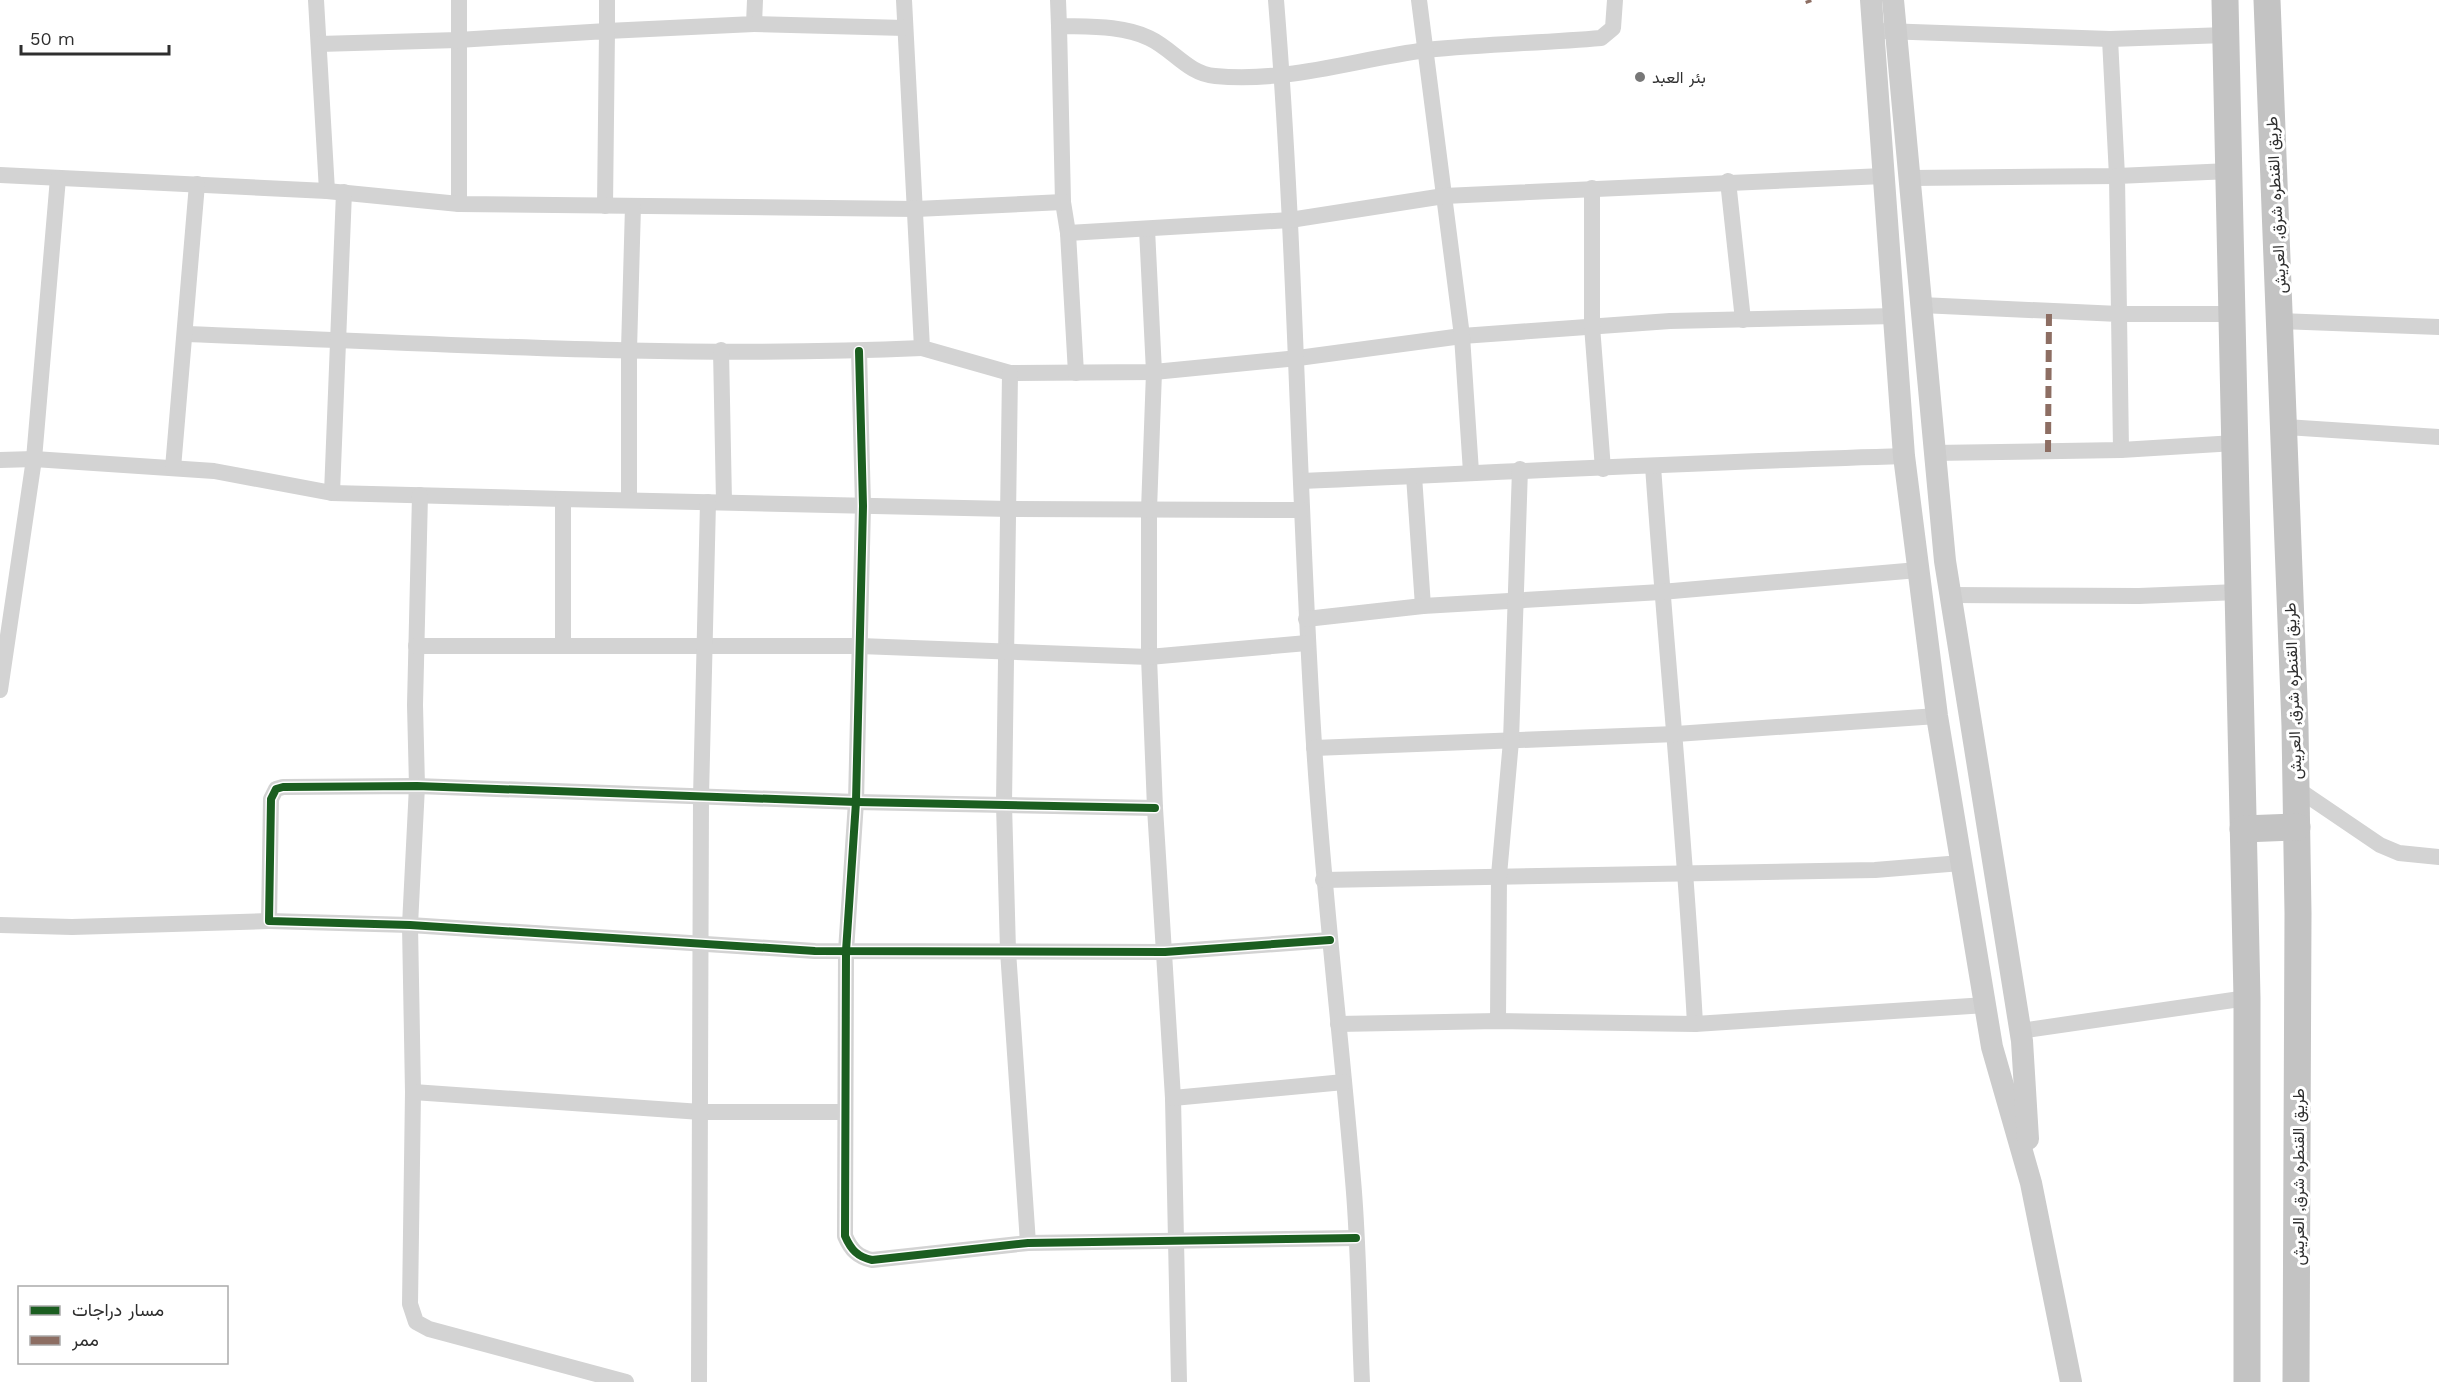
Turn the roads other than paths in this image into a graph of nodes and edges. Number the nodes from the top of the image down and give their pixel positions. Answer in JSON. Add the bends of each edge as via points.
{"nodes":[{"id":1,"x":316,"y":0,"type":"edge"},
{"id":2,"x":459,"y":0,"type":"edge"},
{"id":3,"x":607,"y":0,"type":"edge"},
{"id":4,"x":755,"y":0,"type":"edge"},
{"id":5,"x":904,"y":0,"type":"edge"},
{"id":6,"x":1058,"y":0,"type":"edge"},
{"id":7,"x":1276,"y":0,"type":"edge"},
{"id":8,"x":1419,"y":0,"type":"edge"},
{"id":9,"x":1615,"y":0,"type":"edge"},
{"id":10,"x":1871,"y":0,"type":"edge"},
{"id":11,"x":1893,"y":0,"type":"edge"},
{"id":12,"x":2225,"y":0,"type":"edge"},
{"id":13,"x":2267,"y":0,"type":"edge"},
{"id":14,"x":754,"y":24,"type":"junction"},
{"id":15,"x":1059,"y":26,"type":"junction"},
{"id":16,"x":905,"y":28,"type":"junction"},
{"id":17,"x":607,"y":31,"type":"junction"},
{"id":18,"x":1885,"y":31,"type":"junction"},
{"id":19,"x":2226,"y":35,"type":"junction"},
{"id":20,"x":2110,"y":39,"type":"junction"},
{"id":21,"x":458,"y":40,"type":"junction"},
{"id":22,"x":319,"y":44,"type":"junction"},
{"id":23,"x":1426,"y":51,"type":"junction"},
{"id":24,"x":1282,"y":76,"type":"junction"},
{"id":25,"x":2230,"y":171,"type":"junction"},
{"id":26,"x":0,"y":175,"type":"edge"},
{"id":27,"x":1882,"y":176,"type":"junction"},
{"id":28,"x":2117,"y":176,"type":"junction"},
{"id":29,"x":58,"y":178,"type":"junction"},
{"id":30,"x":1911,"y":178,"type":"junction"},
{"id":31,"x":1728,"y":181,"type":"junction"},
{"id":32,"x":197,"y":184,"type":"junction"},
{"id":33,"x":1592,"y":188,"type":"junction"},
{"id":34,"x":336,"y":192,"type":"junction"},
{"id":35,"x":1444,"y":196,"type":"junction"},
{"id":36,"x":1063,"y":202,"type":"junction"},
{"id":37,"x":459,"y":204,"type":"junction"},
{"id":38,"x":605,"y":206,"type":"junction"},
{"id":39,"x":633,"y":206,"type":"junction"},
{"id":40,"x":916,"y":209,"type":"junction"},
{"id":41,"x":1290,"y":220,"type":"junction"},
{"id":42,"x":1147,"y":230,"type":"junction"},
{"id":43,"x":1068,"y":233,"type":"junction"},
{"id":44,"x":1921,"y":305,"type":"junction"},
{"id":45,"x":2119,"y":314,"type":"junction"},
{"id":46,"x":2232,"y":314,"type":"junction"},
{"id":47,"x":1896,"y":316,"type":"junction"},
{"id":48,"x":1743,"y":320,"type":"junction"},
{"id":49,"x":2281,"y":321,"type":"junction"},
{"id":50,"x":1592,"y":326,"type":"junction"},
{"id":51,"x":2439,"y":327,"type":"edge"},
{"id":52,"x":186,"y":334,"type":"junction"},
{"id":53,"x":1462,"y":336,"type":"junction"},
{"id":54,"x":338,"y":339,"type":"junction"},
{"id":55,"x":922,"y":348,"type":"junction"},
{"id":56,"x":629,"y":350,"type":"junction"},
{"id":57,"x":721,"y":350,"type":"junction"},
{"id":58,"x":859,"y":351,"type":"junction"},
{"id":59,"x":1298,"y":358,"type":"junction"},
{"id":60,"x":1154,"y":372,"type":"junction"},
{"id":61,"x":1010,"y":373,"type":"junction"},
{"id":62,"x":1076,"y":373,"type":"junction"},
{"id":63,"x":2285,"y":427,"type":"junction"},
{"id":64,"x":2439,"y":437,"type":"edge"},
{"id":65,"x":2235,"y":443,"type":"junction"},
{"id":66,"x":2121,"y":450,"type":"junction"},
{"id":67,"x":1934,"y":453,"type":"junction"},
{"id":68,"x":1905,"y":456,"type":"junction"},
{"id":69,"x":34,"y":459,"type":"junction"},
{"id":70,"x":0,"y":460,"type":"edge"},
{"id":71,"x":1653,"y":466,"type":"junction"},
{"id":72,"x":174,"y":468,"type":"junction"},
{"id":73,"x":1604,"y":469,"type":"junction"},
{"id":74,"x":1520,"y":470,"type":"junction"},
{"id":75,"x":1471,"y":472,"type":"junction"},
{"id":76,"x":1414,"y":476,"type":"junction"},
{"id":77,"x":1302,"y":481,"type":"junction"},
{"id":78,"x":332,"y":493,"type":"junction"},
{"id":79,"x":420,"y":495,"type":"junction"},
{"id":80,"x":562,"y":499,"type":"junction"},
{"id":81,"x":629,"y":500,"type":"junction"},
{"id":82,"x":716,"y":502,"type":"junction"},
{"id":83,"x":863,"y":506,"type":"junction"},
{"id":84,"x":1009,"y":509,"type":"junction"},
{"id":85,"x":1149,"y":510,"type":"junction"},
{"id":86,"x":1302,"y":510,"type":"junction"},
{"id":87,"x":1918,"y":570,"type":"junction"},
{"id":88,"x":1661,"y":592,"type":"junction"},
{"id":89,"x":2238,"y":592,"type":"junction"},
{"id":90,"x":1950,"y":595,"type":"junction"},
{"id":91,"x":1516,"y":599,"type":"junction"},
{"id":92,"x":1423,"y":606,"type":"junction"},
{"id":93,"x":1306,"y":619,"type":"junction"},
{"id":94,"x":3,"y":640,"type":"edge"},
{"id":95,"x":1308,"y":643,"type":"junction"},
{"id":96,"x":563,"y":644,"type":"junction"},
{"id":97,"x":416,"y":646,"type":"junction"},
{"id":98,"x":860,"y":646,"type":"junction"},
{"id":99,"x":703,"y":647,"type":"junction"},
{"id":100,"x":1005,"y":651,"type":"junction"},
{"id":101,"x":1149,"y":657,"type":"junction"},
{"id":102,"x":0,"y":690,"type":"edge"},
{"id":103,"x":1937,"y":716,"type":"junction"},
{"id":104,"x":1676,"y":734,"type":"junction"},
{"id":105,"x":1511,"y":741,"type":"junction"},
{"id":106,"x":1314,"y":748,"type":"junction"},
{"id":107,"x":417,"y":786,"type":"junction"},
{"id":108,"x":2296,"y":788,"type":"junction"},
{"id":109,"x":701,"y":797,"type":"junction"},
{"id":110,"x":856,"y":802,"type":"junction"},
{"id":111,"x":1004,"y":804,"type":"junction"},
{"id":112,"x":1155,"y":808,"type":"junction"},
{"id":113,"x":2296,"y":827,"type":"junction"},
{"id":114,"x":2243,"y":829,"type":"junction"},
{"id":115,"x":2439,"y":857,"type":"edge"},
{"id":116,"x":1961,"y":863,"type":"junction"},
{"id":117,"x":1687,"y":873,"type":"junction"},
{"id":118,"x":1499,"y":875,"type":"junction"},
{"id":119,"x":1323,"y":880,"type":"junction"},
{"id":120,"x":269,"y":921,"type":"junction"},
{"id":121,"x":410,"y":925,"type":"junction"},
{"id":122,"x":0,"y":926,"type":"edge"},
{"id":123,"x":1330,"y":940,"type":"junction"},
{"id":124,"x":702,"y":944,"type":"junction"},
{"id":125,"x":846,"y":951,"type":"junction"},
{"id":126,"x":1008,"y":951,"type":"junction"},
{"id":127,"x":1165,"y":952,"type":"junction"},
{"id":128,"x":2247,"y":998,"type":"junction"},
{"id":129,"x":1986,"y":1005,"type":"junction"},
{"id":130,"x":1498,"y":1021,"type":"junction"},
{"id":131,"x":1338,"y":1024,"type":"junction"},
{"id":132,"x":1695,"y":1024,"type":"junction"},
{"id":133,"x":2020,"y":1031,"type":"junction"},
{"id":134,"x":1344,"y":1082,"type":"junction"},
{"id":135,"x":412,"y":1092,"type":"junction"},
{"id":136,"x":1173,"y":1098,"type":"junction"},
{"id":137,"x":701,"y":1112,"type":"junction"},
{"id":138,"x":845,"y":1112,"type":"junction"},
{"id":139,"x":2031,"y":1183,"type":"junction"},
{"id":140,"x":1356,"y":1238,"type":"junction"},
{"id":141,"x":1176,"y":1240,"type":"junction"},
{"id":142,"x":1028,"y":1243,"type":"junction"},
{"id":143,"x":626,"y":1382,"type":"edge"},
{"id":144,"x":699,"y":1382,"type":"edge"},
{"id":145,"x":1179,"y":1382,"type":"edge"},
{"id":146,"x":1362,"y":1382,"type":"edge"},
{"id":147,"x":2071,"y":1382,"type":"edge"},
{"id":148,"x":2247,"y":1382,"type":"edge"},
{"id":149,"x":2296,"y":1382,"type":"edge"}],
"edges":[{"from":1,"to":22,"type":"street"},
{"from":2,"to":21,"type":"street"},
{"from":3,"to":17,"type":"street"},
{"from":4,"to":14,"type":"street"},
{"from":5,"to":16,"type":"street"},
{"from":6,"to":15,"type":"street"},
{"from":7,"to":24,"type":"street"},
{"from":8,"to":23,"type":"street"},
{"from":9,"to":23,"type":"street","via":[[1613,28],[1600,38]]},
{"from":10,"to":18,"type":"main road"},
{"from":11,"to":18,"type":"main road"},
{"from":12,"to":19,"type":"highway"},
{"from":13,"to":49,"type":"highway","name":"طريق القنطره شرق, العريش"},
{"from":14,"to":16,"type":"street"},
{"from":14,"to":17,"type":"street"},
{"from":15,"to":24,"type":"street","via":[[1125,30],[1147,36],[1169,48],[1184,64],[1212,76]]},
{"from":15,"to":36,"type":"street"},
{"from":16,"to":40,"type":"street"},
{"from":17,"to":21,"type":"street"},
{"from":17,"to":38,"type":"street"},
{"from":18,"to":20,"type":"street"},
{"from":18,"to":27,"type":"main road"},
{"from":18,"to":30,"type":"main road"},
{"from":19,"to":20,"type":"street"},
{"from":19,"to":25,"type":"highway"},
{"from":20,"to":28,"type":"street"},
{"from":21,"to":22,"type":"street"},
{"from":21,"to":37,"type":"street"},
{"from":22,"to":34,"type":"street"},
{"from":23,"to":24,"type":"street"},
{"from":23,"to":35,"type":"street"},
{"from":24,"to":41,"type":"street"},
{"from":25,"to":28,"type":"street"},
{"from":25,"to":46,"type":"highway"},
{"from":26,"to":29,"type":"street"},
{"from":27,"to":31,"type":"street"},
{"from":27,"to":47,"type":"main road"},
{"from":28,"to":30,"type":"street"},
{"from":28,"to":45,"type":"street"},
{"from":29,"to":32,"type":"street"},
{"from":29,"to":69,"type":"street"},
{"from":30,"to":44,"type":"main road"},
{"from":31,"to":33,"type":"street"},
{"from":31,"to":48,"type":"street"},
{"from":32,"to":34,"type":"street"},
{"from":32,"to":52,"type":"street"},
{"from":33,"to":35,"type":"street"},
{"from":33,"to":50,"type":"street"},
{"from":34,"to":37,"type":"street"},
{"from":34,"to":54,"type":"street"},
{"from":35,"to":41,"type":"street"},
{"from":35,"to":53,"type":"street"},
{"from":36,"to":40,"type":"street"},
{"from":36,"to":43,"type":"street"},
{"from":37,"to":38,"type":"street"},
{"from":38,"to":39,"type":"street"},
{"from":39,"to":40,"type":"street"},
{"from":39,"to":56,"type":"street"},
{"from":40,"to":55,"type":"street"},
{"from":41,"to":42,"type":"street"},
{"from":41,"to":59,"type":"street"},
{"from":42,"to":43,"type":"street"},
{"from":42,"to":60,"type":"street"},
{"from":43,"to":62,"type":"street"},
{"from":44,"to":45,"type":"street"},
{"from":44,"to":67,"type":"main road"},
{"from":45,"to":46,"type":"street"},
{"from":45,"to":66,"type":"street"},
{"from":46,"to":65,"type":"highway"},
{"from":47,"to":48,"type":"street"},
{"from":47,"to":68,"type":"main road"},
{"from":48,"to":50,"type":"street"},
{"from":49,"to":51,"type":"street"},
{"from":49,"to":63,"type":"highway","name":"طريق القنطره شرق, العريش"},
{"from":50,"to":53,"type":"street"},
{"from":50,"to":73,"type":"street"},
{"from":52,"to":54,"type":"street"},
{"from":52,"to":72,"type":"street"},
{"from":53,"to":59,"type":"street"},
{"from":53,"to":75,"type":"street"},
{"from":54,"to":56,"type":"street"},
{"from":54,"to":78,"type":"street"},
{"from":55,"to":58,"type":"street"},
{"from":55,"to":61,"type":"street"},
{"from":56,"to":57,"type":"street"},
{"from":56,"to":81,"type":"street"},
{"from":57,"to":58,"type":"street"},
{"from":57,"to":82,"type":"street"},
{"from":58,"to":83,"type":"street"},
{"from":59,"to":60,"type":"street"},
{"from":59,"to":77,"type":"street"},
{"from":60,"to":62,"type":"street"},
{"from":60,"to":85,"type":"street"},
{"from":61,"to":62,"type":"street"},
{"from":61,"to":84,"type":"street"},
{"from":63,"to":64,"type":"street"},
{"from":63,"to":108,"type":"highway","name":"طريق القنطره شرق, العريش"},
{"from":65,"to":66,"type":"street"},
{"from":65,"to":89,"type":"highway"},
{"from":66,"to":67,"type":"street"},
{"from":67,"to":90,"type":"main road"},
{"from":68,"to":71,"type":"street"},
{"from":68,"to":87,"type":"main road"},
{"from":69,"to":70,"type":"street"},
{"from":69,"to":72,"type":"street"},
{"from":69,"to":94,"type":"street"},
{"from":71,"to":73,"type":"street"},
{"from":71,"to":88,"type":"street"},
{"from":72,"to":78,"type":"street","via":[[214,471]]},
{"from":73,"to":74,"type":"street"},
{"from":74,"to":75,"type":"street"},
{"from":74,"to":91,"type":"street"},
{"from":75,"to":76,"type":"street"},
{"from":76,"to":77,"type":"street"},
{"from":76,"to":92,"type":"street"},
{"from":77,"to":86,"type":"street"},
{"from":78,"to":79,"type":"street"},
{"from":79,"to":80,"type":"street"},
{"from":79,"to":97,"type":"street"},
{"from":80,"to":81,"type":"street"},
{"from":80,"to":96,"type":"street"},
{"from":81,"to":82,"type":"street"},
{"from":82,"to":83,"type":"street"},
{"from":82,"to":99,"type":"street"},
{"from":83,"to":84,"type":"street"},
{"from":83,"to":98,"type":"street"},
{"from":84,"to":85,"type":"street"},
{"from":84,"to":100,"type":"street"},
{"from":85,"to":86,"type":"street"},
{"from":85,"to":101,"type":"street"},
{"from":86,"to":93,"type":"street"},
{"from":87,"to":88,"type":"street"},
{"from":87,"to":103,"type":"main road"},
{"from":88,"to":91,"type":"street"},
{"from":88,"to":104,"type":"street"},
{"from":89,"to":90,"type":"street"},
{"from":89,"to":114,"type":"highway"},
{"from":90,"to":133,"type":"main road"},
{"from":91,"to":92,"type":"street"},
{"from":91,"to":105,"type":"street"},
{"from":92,"to":93,"type":"street"},
{"from":93,"to":95,"type":"street"},
{"from":94,"to":102,"type":"street"},
{"from":95,"to":101,"type":"street"},
{"from":95,"to":106,"type":"street"},
{"from":96,"to":97,"type":"street"},
{"from":96,"to":99,"type":"street"},
{"from":97,"to":107,"type":"street"},
{"from":98,"to":99,"type":"street"},
{"from":98,"to":100,"type":"street"},
{"from":98,"to":110,"type":"street"},
{"from":99,"to":109,"type":"street"},
{"from":100,"to":101,"type":"street"},
{"from":100,"to":111,"type":"street"},
{"from":101,"to":112,"type":"street"},
{"from":103,"to":104,"type":"street"},
{"from":103,"to":116,"type":"main road"},
{"from":104,"to":105,"type":"street"},
{"from":104,"to":117,"type":"street"},
{"from":105,"to":106,"type":"street"},
{"from":105,"to":118,"type":"street"},
{"from":106,"to":119,"type":"street"},
{"from":107,"to":109,"type":"street"},
{"from":107,"to":120,"type":"street","via":[[276,789],[271,799]]},
{"from":107,"to":121,"type":"street"},
{"from":108,"to":113,"type":"highway","name":"طريق القنطره شرق, العريش"},
{"from":108,"to":115,"type":"street","via":[[2380,846],[2399,853]]},
{"from":109,"to":110,"type":"street"},
{"from":109,"to":124,"type":"street"},
{"from":110,"to":111,"type":"street"},
{"from":110,"to":125,"type":"street"},
{"from":111,"to":112,"type":"street"},
{"from":111,"to":126,"type":"street"},
{"from":112,"to":127,"type":"street"},
{"from":113,"to":114,"type":"highway"},
{"from":113,"to":149,"type":"highway","name":"طريق القنطره شرق, العريش"},
{"from":114,"to":128,"type":"highway"},
{"from":116,"to":117,"type":"street","via":[[1875,870]]},
{"from":116,"to":129,"type":"main road"},
{"from":117,"to":118,"type":"street"},
{"from":117,"to":132,"type":"street"},
{"from":118,"to":119,"type":"street"},
{"from":118,"to":130,"type":"street"},
{"from":119,"to":123,"type":"street"},
{"from":120,"to":121,"type":"street"},
{"from":120,"to":122,"type":"street"},
{"from":121,"to":124,"type":"street"},
{"from":121,"to":135,"type":"street"},
{"from":123,"to":127,"type":"street"},
{"from":123,"to":131,"type":"street"},
{"from":124,"to":125,"type":"street"},
{"from":124,"to":137,"type":"street"},
{"from":125,"to":126,"type":"street"},
{"from":125,"to":138,"type":"street"},
{"from":126,"to":127,"type":"street"},
{"from":126,"to":142,"type":"street"},
{"from":127,"to":136,"type":"street"},
{"from":128,"to":133,"type":"street"},
{"from":128,"to":148,"type":"highway"},
{"from":129,"to":132,"type":"street"},
{"from":129,"to":139,"type":"main road","via":[[1992,1047]]},
{"from":130,"to":131,"type":"street"},
{"from":130,"to":132,"type":"street"},
{"from":131,"to":134,"type":"street"},
{"from":133,"to":139,"type":"main road"},
{"from":134,"to":136,"type":"street"},
{"from":134,"to":140,"type":"street"},
{"from":135,"to":137,"type":"street"},
{"from":135,"to":143,"type":"street","via":[[410,1304],[416,1322],[458,1339]]},
{"from":136,"to":141,"type":"street"},
{"from":137,"to":138,"type":"street"},
{"from":137,"to":144,"type":"street"},
{"from":138,"to":142,"type":"street","via":[[845,1236],[862,1258]]},
{"from":139,"to":147,"type":"main road"},
{"from":140,"to":141,"type":"street"},
{"from":140,"to":146,"type":"street"},
{"from":141,"to":142,"type":"street"},
{"from":141,"to":145,"type":"street"}]}
